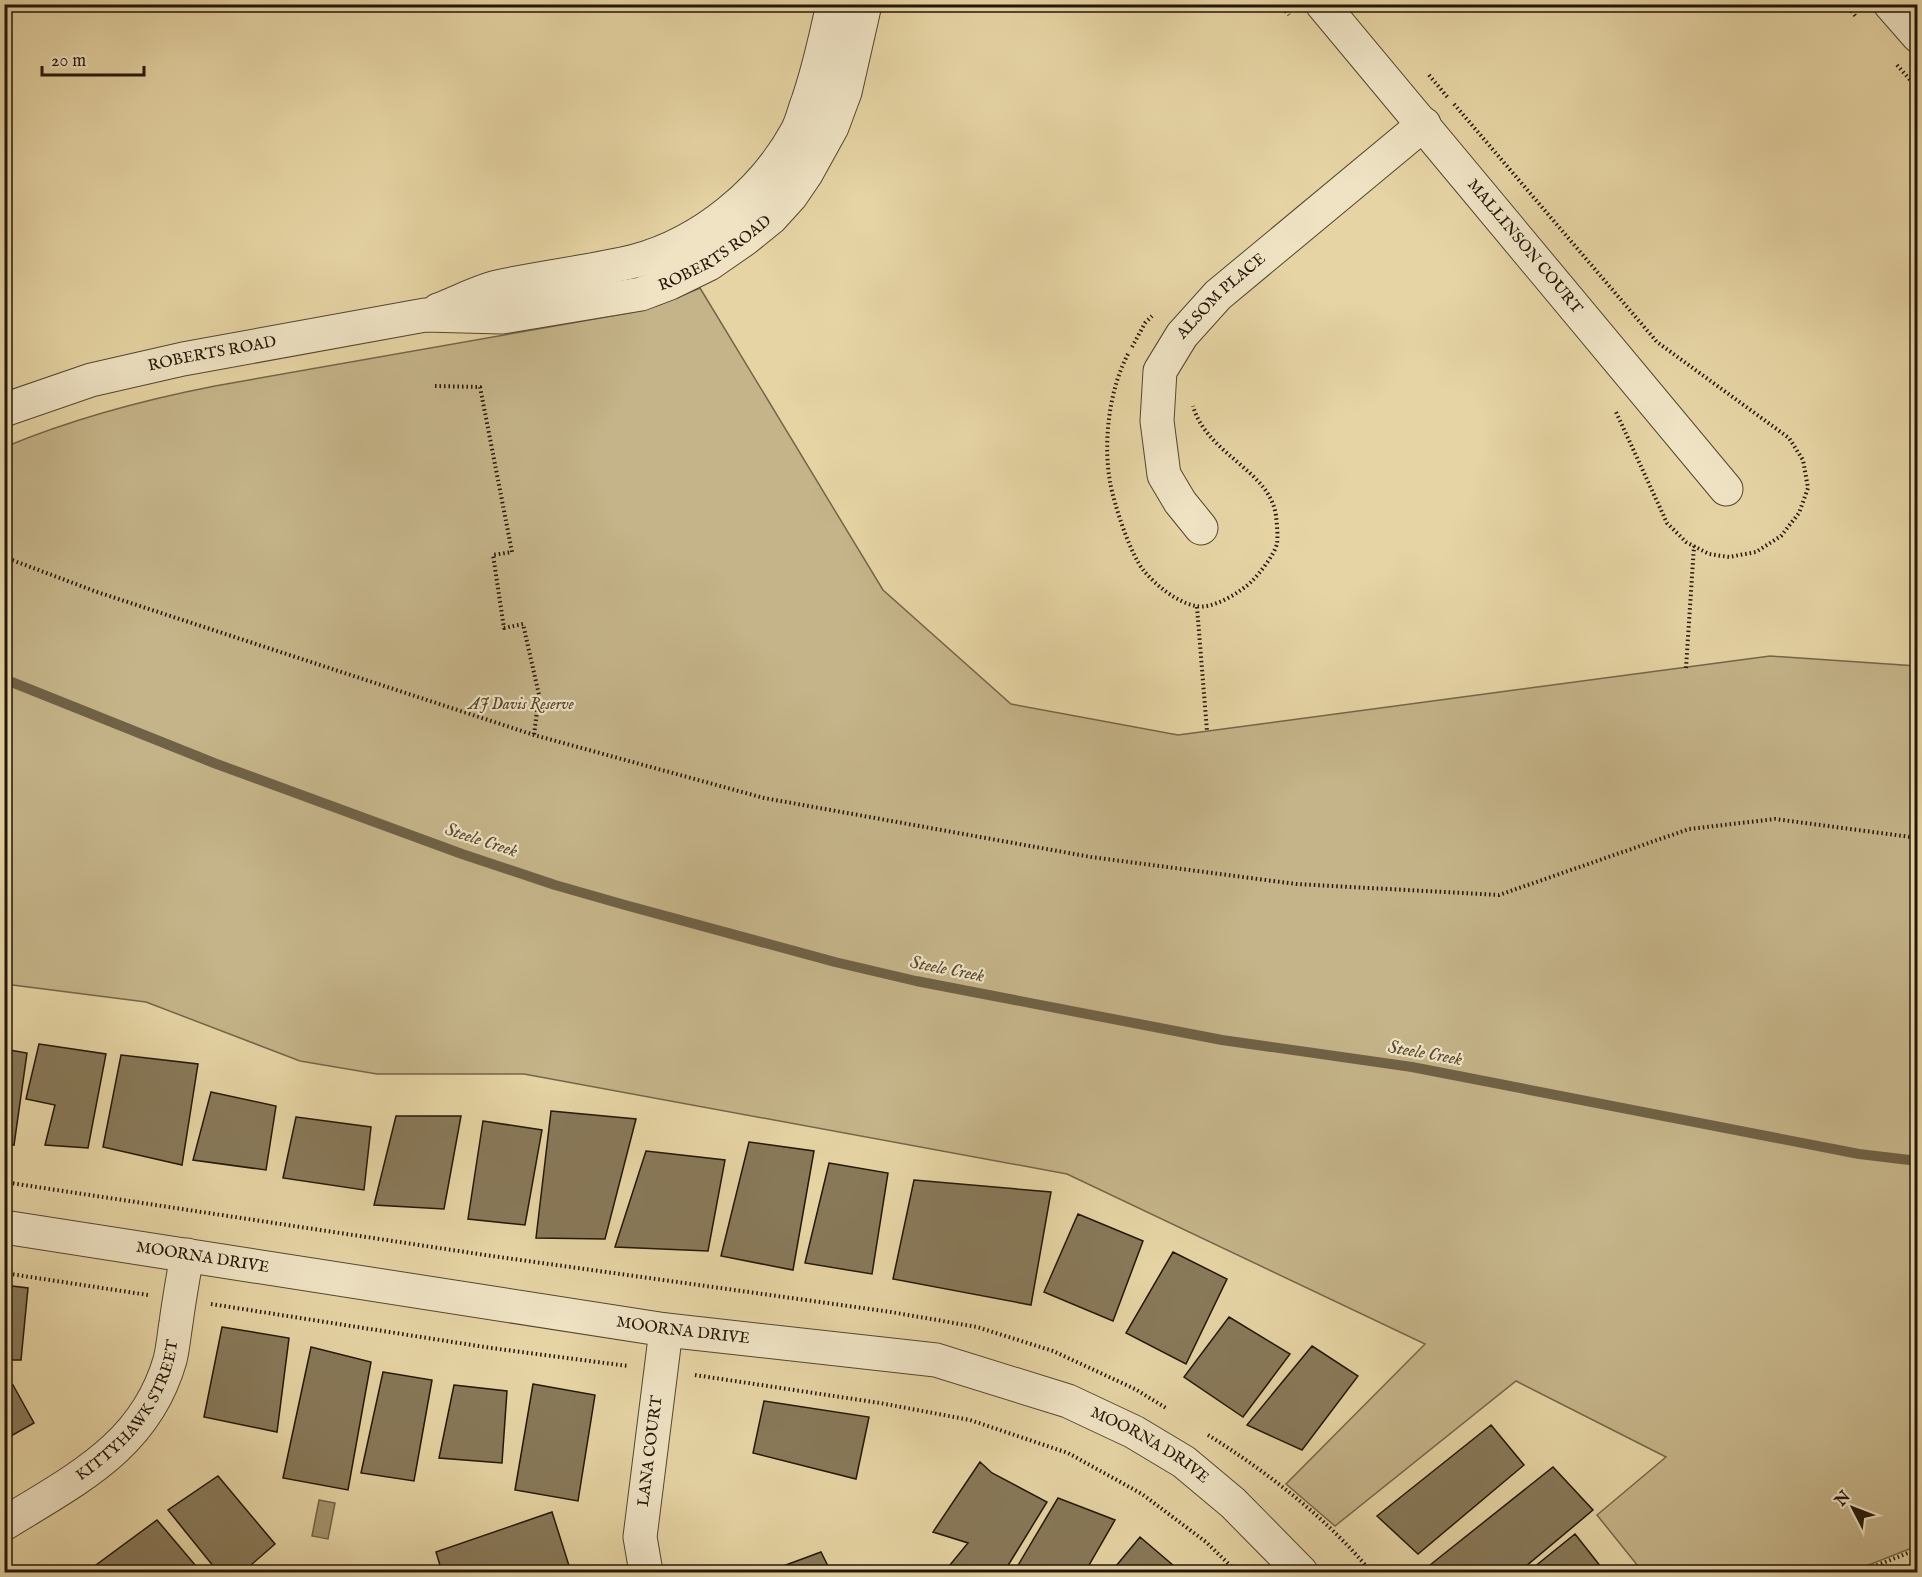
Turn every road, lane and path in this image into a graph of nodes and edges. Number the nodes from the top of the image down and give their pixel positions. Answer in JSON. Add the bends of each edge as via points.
{"nodes":[{"id":1,"x":833,"y":4,"type":"edge"},
{"id":2,"x":865,"y":4,"type":"edge"},
{"id":3,"x":1322,"y":4,"type":"edge"},
{"id":4,"x":1890,"y":4,"type":"edge"},
{"id":5,"x":1917,"y":36,"type":"edge"},
{"id":6,"x":1424,"y":124,"type":"junction"},
{"id":7,"x":425,"y":315,"type":"junction"},
{"id":8,"x":1153,"y":315,"type":"dead end"},
{"id":9,"x":435,"y":386,"type":"dead end"},
{"id":10,"x":1192,"y":400,"type":"dead end"},
{"id":11,"x":4,"y":410,"type":"edge"},
{"id":12,"x":1726,"y":489,"type":"dead end"},
{"id":13,"x":1201,"y":528,"type":"dead end"},
{"id":14,"x":1694,"y":546,"type":"dead end"},
{"id":15,"x":4,"y":557,"type":"edge"},
{"id":16,"x":1197,"y":607,"type":"junction"},
{"id":17,"x":1686,"y":668,"type":"dead end"},
{"id":18,"x":1207,"y":731,"type":"dead end"},
{"id":19,"x":534,"y":735,"type":"junction"},
{"id":20,"x":1917,"y":838,"type":"edge"},
{"id":21,"x":4,"y":1227,"type":"edge"},
{"id":22,"x":187,"y":1255,"type":"junction"},
{"id":23,"x":666,"y":1330,"type":"junction"},
{"id":24,"x":4,"y":1524,"type":"edge"},
{"id":25,"x":1917,"y":1549,"type":"edge"},
{"id":26,"x":646,"y":1572,"type":"edge"},
{"id":27,"x":1301,"y":1572,"type":"edge"},
{"id":28,"x":1860,"y":1572,"type":"edge"}],
"edges":[{"from":1,"to":7,"type":"street","name":"ROBERTS ROAD","via":[[818,70],[798,129],[774,167],[718,220],[675,246],[638,260],[495,287]]},
{"from":2,"to":7,"type":"street","name":"ROBERTS ROAD","via":[[845,92],[832,127],[790,196],[746,239],[709,264],[641,294],[502,317]]},
{"from":3,"to":6,"type":"street","name":"MALLINSON COURT"},
{"from":4,"to":5,"type":"street"},
{"from":6,"to":12,"type":"street","name":"MALLINSON COURT"},
{"from":6,"to":13,"type":"street","name":"ALSOM PLACE","via":[[1218,295],[1182,335],[1160,371],[1157,421],[1164,475]]},
{"from":7,"to":11,"type":"street","name":"ROBERTS ROAD","via":[[138,368]]},
{"from":8,"to":16,"type":"path","via":[[1120,369],[1107,426],[1110,482],[1122,527],[1143,570],[1171,596]]},
{"from":9,"to":19,"type":"path","via":[[480,387],[512,552],[493,555],[504,628],[523,624],[539,695]]},
{"from":10,"to":16,"type":"path","via":[[1197,420],[1210,439],[1263,486],[1276,514],[1276,544],[1261,573],[1241,592]]},
{"from":14,"to":17,"type":"path"},
{"from":15,"to":19,"type":"path","via":[[97,592]]},
{"from":16,"to":18,"type":"path"},
{"from":19,"to":20,"type":"path","via":[[764,798],[1091,857],[1296,884],[1499,895],[1689,829],[1774,819]]},
{"from":21,"to":22,"type":"street","name":"MOORNA DRIVE"},
{"from":22,"to":23,"type":"street","name":"MOORNA DRIVE"},
{"from":22,"to":24,"type":"street","name":"KITTYHAWK STREET","via":[[170,1358],[158,1393],[142,1421],[115,1450],[79,1477]]},
{"from":23,"to":26,"type":"street","name":"LANA COURT","via":[[640,1537]]},
{"from":23,"to":27,"type":"street","name":"MOORNA DRIVE","via":[[936,1360],[1068,1401],[1134,1432],[1184,1462],[1233,1503]]},
{"from":25,"to":28,"type":"path"}]}
